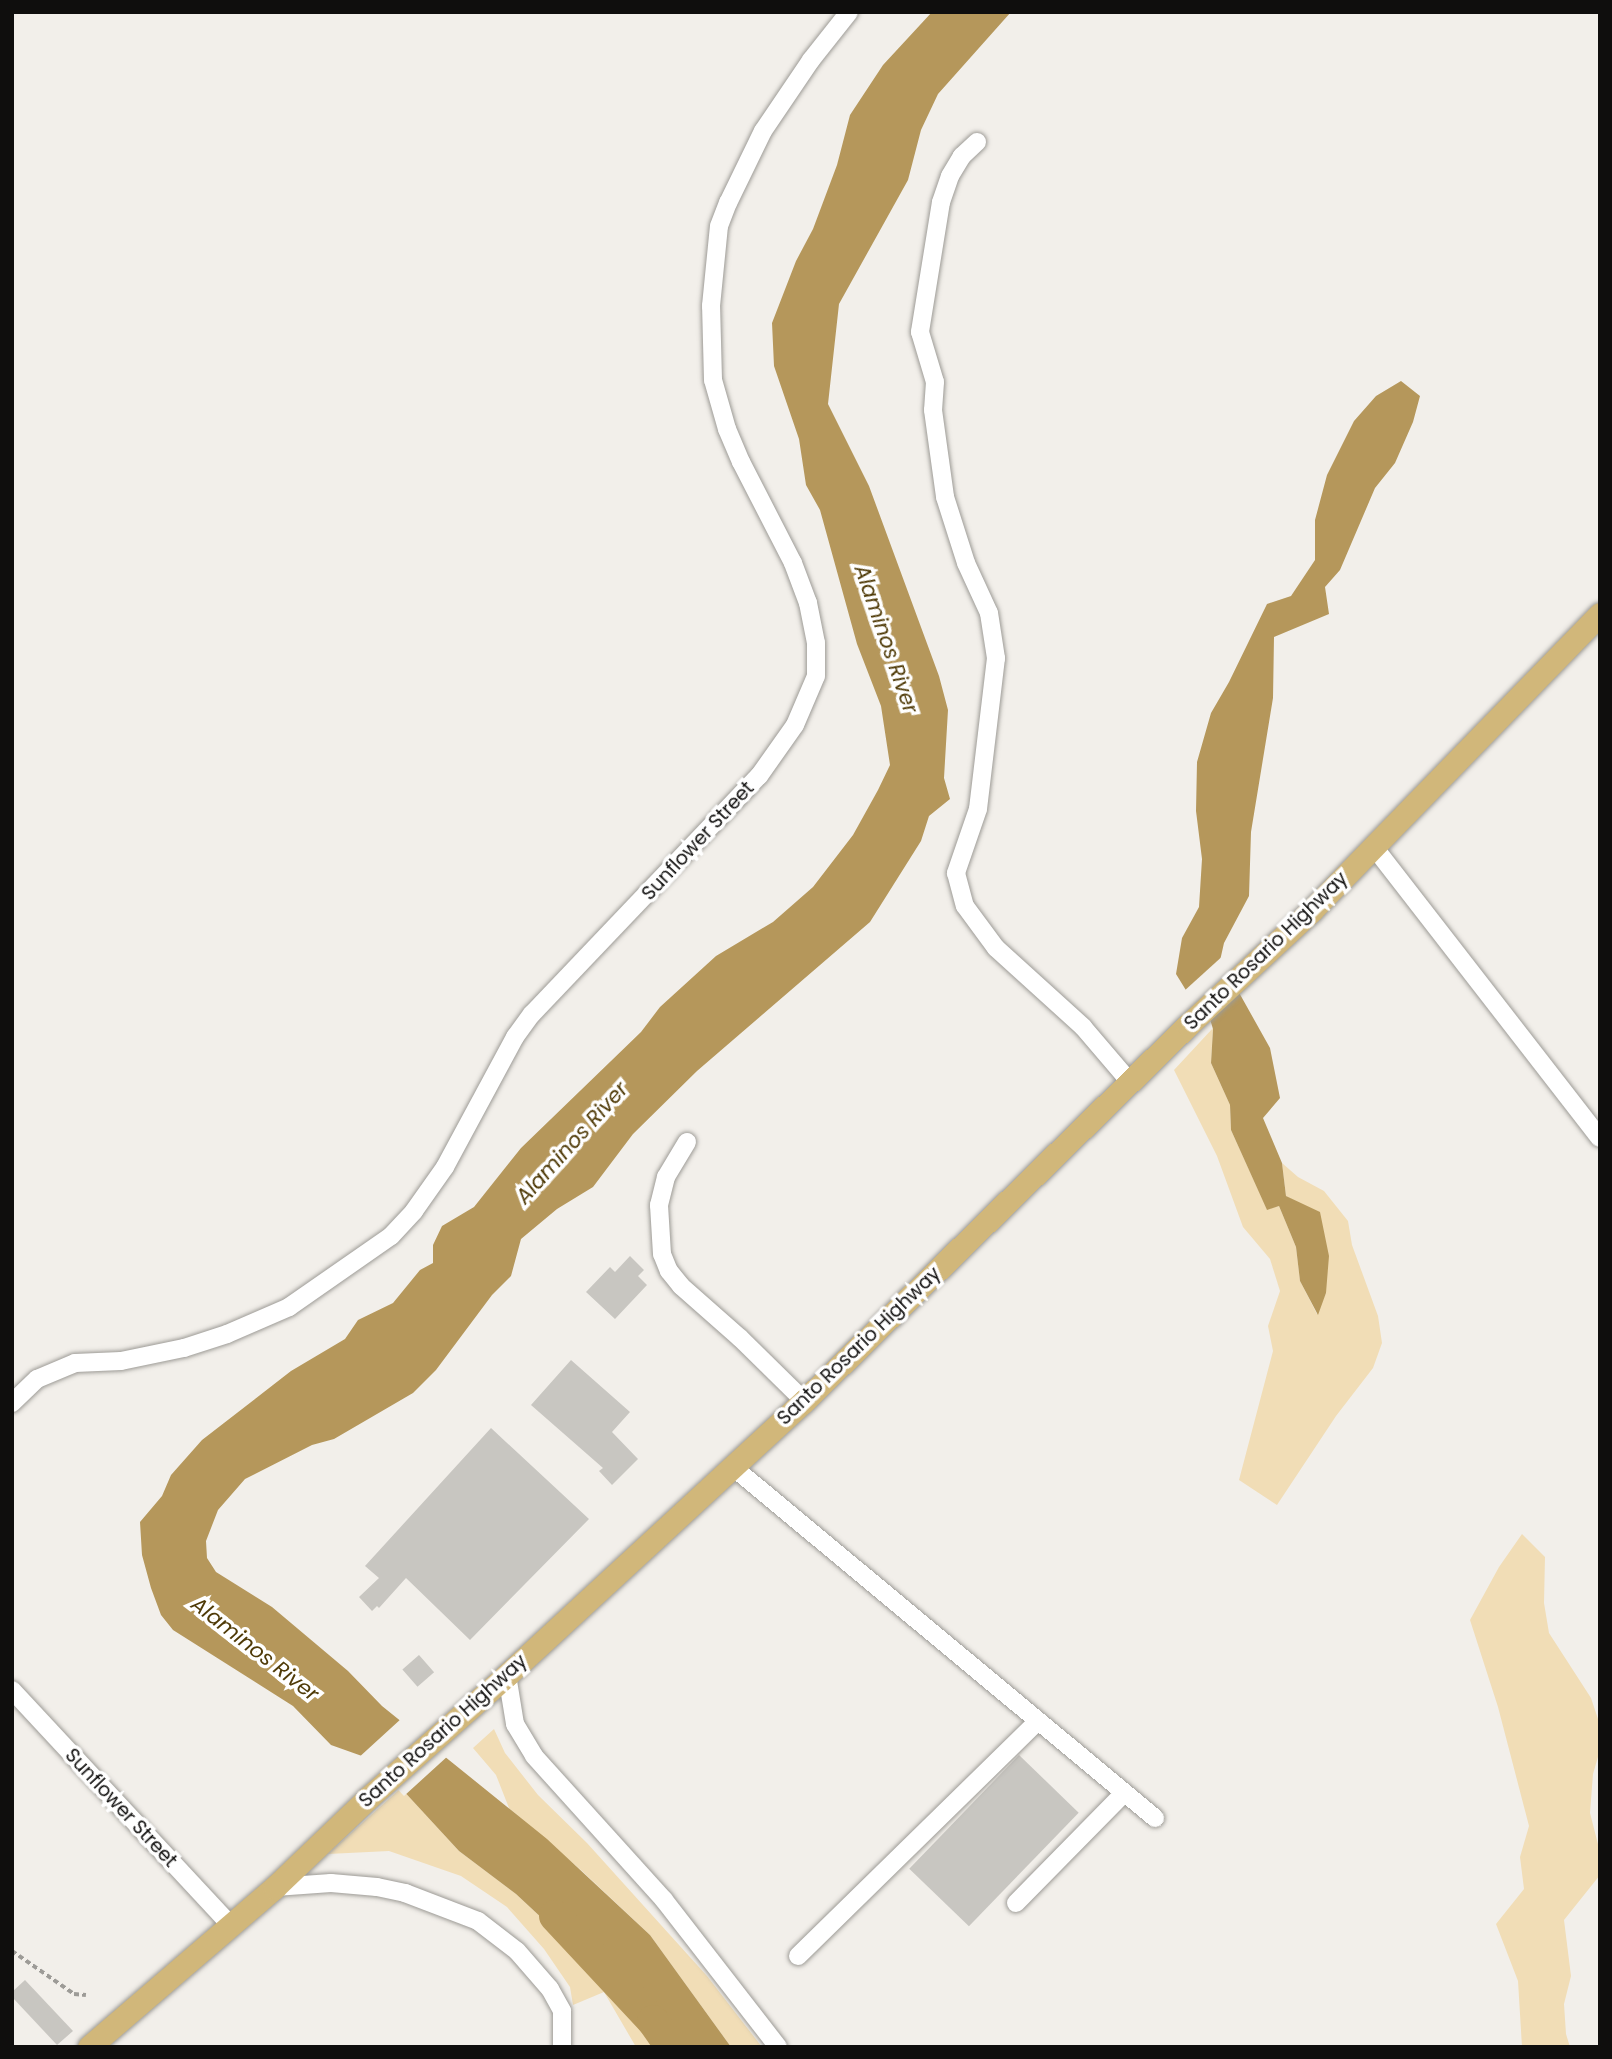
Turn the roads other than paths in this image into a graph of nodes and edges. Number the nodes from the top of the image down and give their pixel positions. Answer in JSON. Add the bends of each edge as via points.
{"nodes":[{"id":1,"x":849,"y":12,"type":"edge"},
{"id":2,"x":977,"y":142,"type":"dead end"},
{"id":3,"x":1600,"y":614,"type":"edge"},
{"id":4,"x":1374,"y":848,"type":"junction"},
{"id":5,"x":1129,"y":1082,"type":"junction"},
{"id":6,"x":1600,"y":1138,"type":"edge"},
{"id":7,"x":687,"y":1142,"type":"dead end"},
{"id":8,"x":804,"y":1401,"type":"junction"},
{"id":9,"x":12,"y":1403,"type":"edge"},
{"id":10,"x":733,"y":1467,"type":"junction"},
{"id":11,"x":507,"y":1675,"type":"junction"},
{"id":12,"x":12,"y":1690,"type":"edge"},
{"id":13,"x":1038,"y":1721,"type":"junction"},
{"id":14,"x":1124,"y":1793,"type":"junction"},
{"id":15,"x":1155,"y":1818,"type":"dead end"},
{"id":16,"x":275,"y":1887,"type":"junction"},
{"id":17,"x":1016,"y":1903,"type":"dead end"},
{"id":18,"x":230,"y":1926,"type":"junction"},
{"id":19,"x":797,"y":1956,"type":"dead end"},
{"id":20,"x":89,"y":2047,"type":"edge"},
{"id":21,"x":562,"y":2047,"type":"edge"},
{"id":22,"x":778,"y":2047,"type":"edge"}],
"edges":[{"from":1,"to":9,"type":"street","name":"Sunflower Street","via":[[763,131],[728,203],[719,226],[711,306],[713,380],[727,429],[808,603],[816,643],[816,676],[795,725],[760,776],[532,1014],[444,1167],[391,1236],[289,1307],[184,1348],[121,1361],[75,1363],[37,1379]]},
{"from":2,"to":5,"type":"street","via":[[950,176],[941,202],[920,332],[934,382],[935,433],[946,497],[966,564],[989,613],[996,658],[978,809],[956,873],[965,906],[996,948],[1083,1027]]},
{"from":3,"to":4,"type":"main road","name":"Santo Rosario Highway"},
{"from":4,"to":5,"type":"main road","name":"Santo Rosario Highway"},
{"from":4,"to":6,"type":"street"},
{"from":5,"to":8,"type":"main road","name":"Santo Rosario Highway"},
{"from":7,"to":8,"type":"street","via":[[666,1177],[659,1205],[659,1236],[666,1263],[681,1286]]},
{"from":8,"to":10,"type":"main road","name":"Santo Rosario Highway"},
{"from":10,"to":11,"type":"main road","name":"Santo Rosario Highway"},
{"from":10,"to":13,"type":"street"},
{"from":11,"to":16,"type":"main road","name":"Santo Rosario Highway"},
{"from":11,"to":22,"type":"street","via":[[515,1724],[534,1756],[664,1900]]},
{"from":12,"to":18,"type":"street","name":"Sunflower Street"},
{"from":13,"to":14,"type":"street"},
{"from":13,"to":19,"type":"street"},
{"from":14,"to":15,"type":"street"},
{"from":14,"to":17,"type":"street"},
{"from":16,"to":18,"type":"main road","name":"Santo Rosario Highway"},
{"from":16,"to":21,"type":"street","via":[[377,1886],[478,1920],[517,1951],[550,1989],[562,2011]]},
{"from":18,"to":20,"type":"main road","name":"Santo Rosario Highway"}]}
